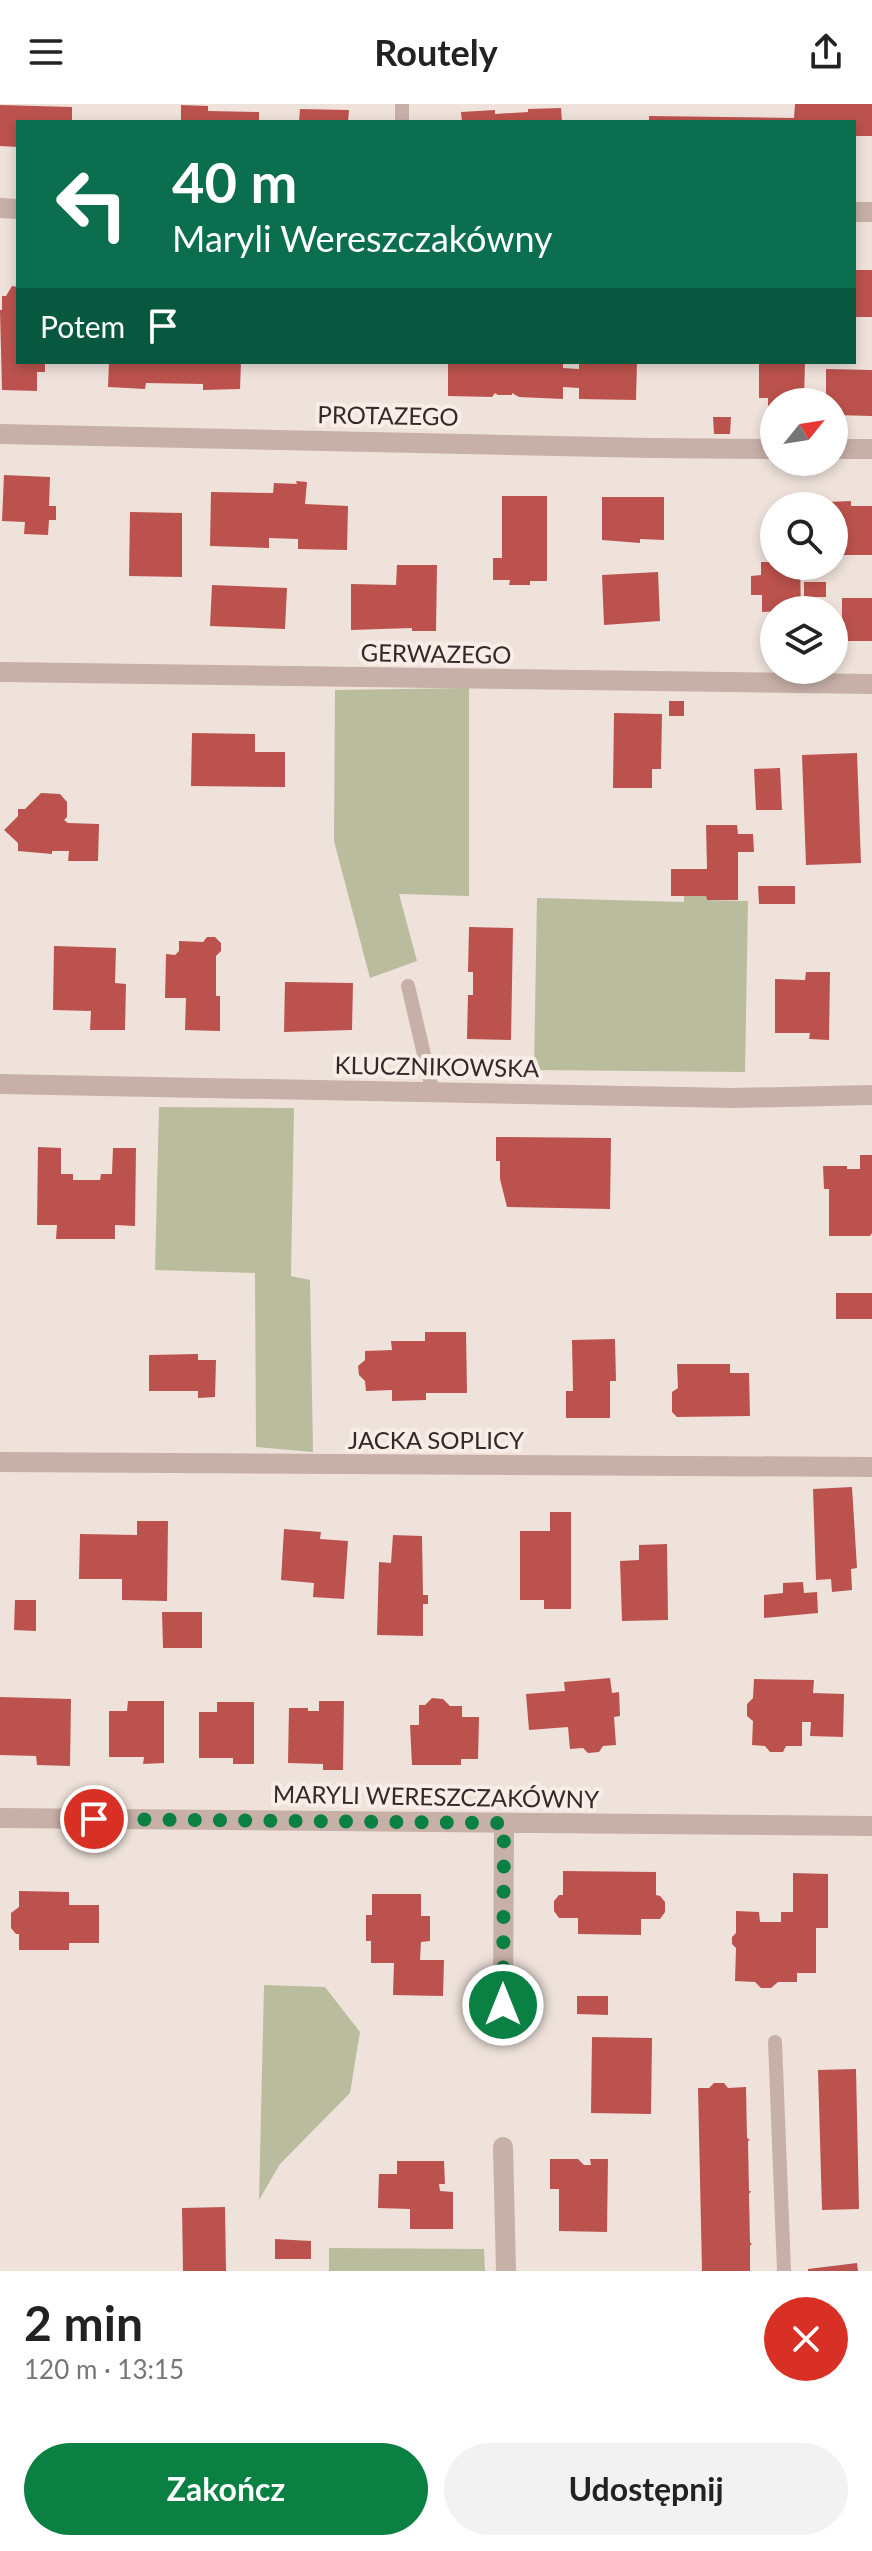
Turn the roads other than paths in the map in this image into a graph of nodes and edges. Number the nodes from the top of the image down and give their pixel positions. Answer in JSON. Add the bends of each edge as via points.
{"nodes":[{"id":1,"x":0,"y":434,"type":"edge"},
{"id":2,"x":760,"y":449,"type":"edge"},
{"id":3,"x":848,"y":449,"type":"edge"},
{"id":4,"x":872,"y":449,"type":"edge"},
{"id":5,"x":0,"y":672,"type":"edge"},
{"id":6,"x":872,"y":684,"type":"edge"},
{"id":7,"x":408,"y":986,"type":"dead end"},
{"id":8,"x":0,"y":1084,"type":"edge"},
{"id":9,"x":433,"y":1093,"type":"junction"},
{"id":10,"x":872,"y":1095,"type":"edge"},
{"id":11,"x":0,"y":1462,"type":"edge"},
{"id":12,"x":872,"y":1467,"type":"edge"},
{"id":13,"x":0,"y":1818,"type":"edge"},
{"id":14,"x":504,"y":1823,"type":"junction"},
{"id":15,"x":872,"y":1826,"type":"edge"},
{"id":16,"x":503,"y":2005,"type":"dead end"},
{"id":17,"x":775,"y":2042,"type":"dead end"},
{"id":18,"x":503,"y":2147,"type":"dead end"},
{"id":19,"x":506,"y":2271,"type":"edge"},
{"id":20,"x":784,"y":2271,"type":"edge"}],
"edges":[{"from":1,"to":2,"type":"street","name":"PROTAZEGO"},
{"from":3,"to":4,"type":"street"},
{"from":5,"to":6,"type":"street","name":"GERWAZEGO"},
{"from":7,"to":9,"type":"lane"},
{"from":8,"to":9,"type":"street","name":"KLUCZNIKOWSKA"},
{"from":9,"to":10,"type":"street","name":"KLUCZNIKOWSKA"},
{"from":11,"to":12,"type":"street","name":"JACKA SOPLICY"},
{"from":13,"to":14,"type":"street","name":"MARYLI WERESZCZAKÓWNY"},
{"from":14,"to":15,"type":"street","name":"MARYLI WERESZCZAKÓWNY"},
{"from":14,"to":16,"type":"street"},
{"from":17,"to":20,"type":"lane"},
{"from":18,"to":19,"type":"street"}]}
